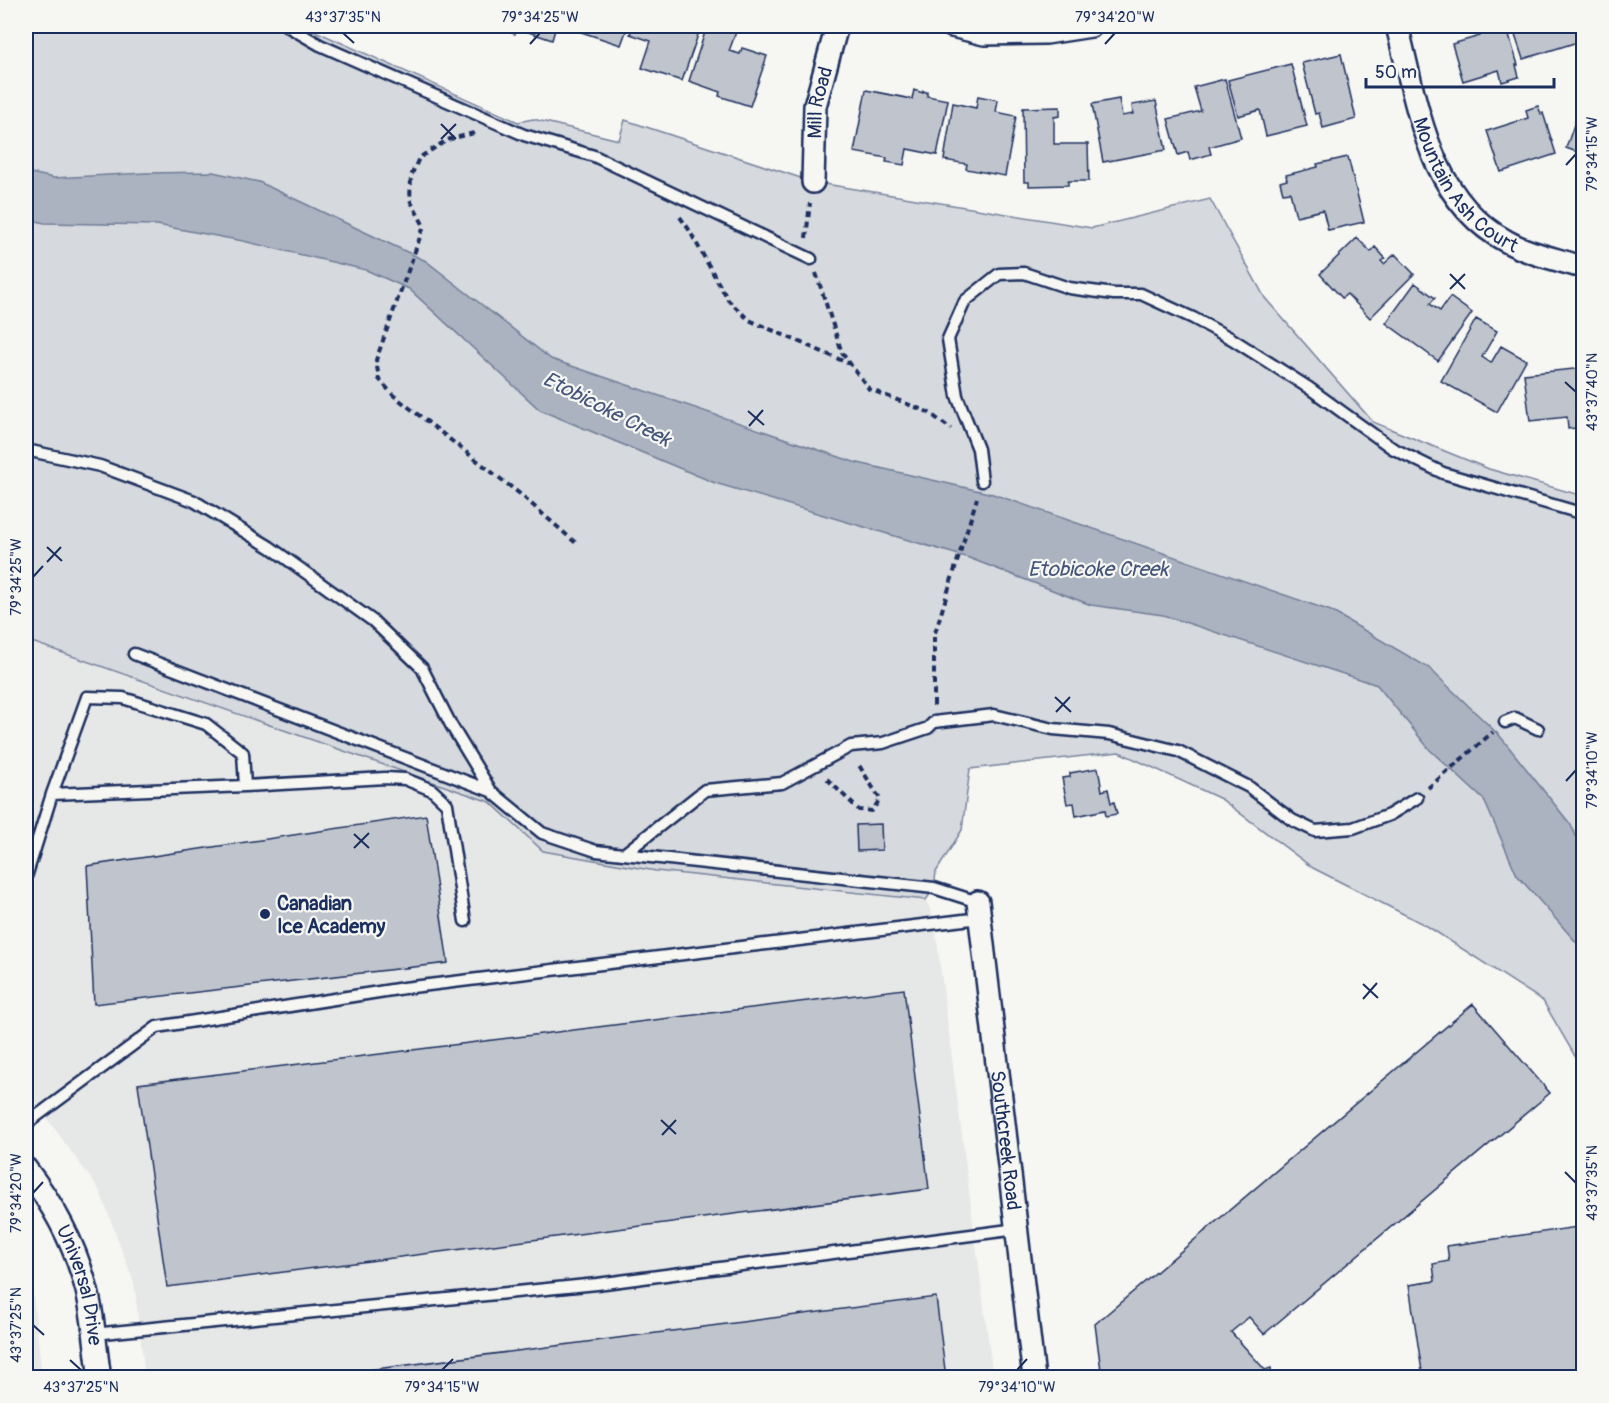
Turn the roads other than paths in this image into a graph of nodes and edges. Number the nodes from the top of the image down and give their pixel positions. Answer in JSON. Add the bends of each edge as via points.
{"nodes":[{"id":1,"x":287,"y":26,"type":"edge"},
{"id":2,"x":837,"y":26,"type":"edge"},
{"id":3,"x":952,"y":26,"type":"edge"},
{"id":4,"x":1091,"y":26,"type":"edge"},
{"id":5,"x":1397,"y":26,"type":"edge"},
{"id":6,"x":813,"y":182,"type":"road end"},
{"id":7,"x":811,"y":259,"type":"road end"},
{"id":8,"x":1575,"y":265,"type":"dead end"},
{"id":9,"x":26,"y":450,"type":"edge"},
{"id":10,"x":982,"y":482,"type":"road end"},
{"id":11,"x":1584,"y":514,"type":"edge"},
{"id":12,"x":134,"y":654,"type":"dead end"},
{"id":13,"x":1505,"y":722,"type":"road end"},
{"id":14,"x":1538,"y":729,"type":"dead end"},
{"id":15,"x":245,"y":786,"type":"junction"},
{"id":16,"x":491,"y":790,"type":"junction"},
{"id":17,"x":52,"y":794,"type":"junction"},
{"id":18,"x":1417,"y":798,"type":"road end"},
{"id":19,"x":624,"y":854,"type":"junction"},
{"id":20,"x":26,"y":878,"type":"edge"},
{"id":21,"x":979,"y":910,"type":"junction"},
{"id":22,"x":465,"y":921,"type":"dead end"},
{"id":23,"x":26,"y":1124,"type":"edge"},
{"id":24,"x":26,"y":1169,"type":"edge"},
{"id":25,"x":1017,"y":1228,"type":"junction"},
{"id":26,"x":93,"y":1334,"type":"junction"},
{"id":27,"x":100,"y":1377,"type":"edge"},
{"id":28,"x":1034,"y":1377,"type":"edge"}],
"edges":[{"from":1,"to":7,"type":"lane","via":[[320,45],[524,135],[594,156]]},
{"from":2,"to":6,"type":"street","name":"Mill Road","via":[[815,106]]},
{"from":3,"to":4,"type":"street","via":[[984,34],[1046,33]]},
{"from":5,"to":8,"type":"street","name":"Mountain Ash Court","via":[[1428,141],[1439,169],[1460,202],[1473,217],[1505,240]]},
{"from":9,"to":16,"type":"lane","via":[[100,466],[194,501],[270,548],[374,621],[422,668]]},
{"from":10,"to":11,"type":"lane","via":[[978,449],[957,396],[948,339],[965,301],[999,274],[1023,273],[1069,288],[1141,294],[1232,339],[1392,448],[1443,472]]},
{"from":12,"to":16,"type":"lane"},
{"from":13,"to":14,"type":"lane","via":[[1515,718]]},
{"from":15,"to":17,"type":"lane"},
{"from":15,"to":17,"type":"lane","via":[[243,753],[206,724],[123,698],[87,697]]},
{"from":15,"to":22,"type":"lane","via":[[384,778],[405,779],[432,790],[447,804]]},
{"from":16,"to":19,"type":"lane","via":[[542,833],[596,851]]},
{"from":17,"to":20,"type":"lane"},
{"from":18,"to":19,"type":"lane","via":[[1402,809],[1353,828],[1315,831],[1292,820],[1249,787],[1178,751],[1109,734],[1053,729],[994,715],[934,722],[928,728],[883,743],[851,746],[782,783],[705,790]]},
{"from":19,"to":21,"type":"lane","via":[[934,888]]},
{"from":21,"to":23,"type":"lane","via":[[404,988],[157,1027]]},
{"from":21,"to":25,"type":"street","name":"Southcreek Road"},
{"from":24,"to":26,"type":"street","name":"Universal Drive","via":[[74,1249],[87,1288]]},
{"from":25,"to":26,"type":"lane","via":[[597,1284]]},
{"from":25,"to":28,"type":"street","name":"Southcreek Road"},
{"from":26,"to":27,"type":"street","name":"Universal Drive"}]}
